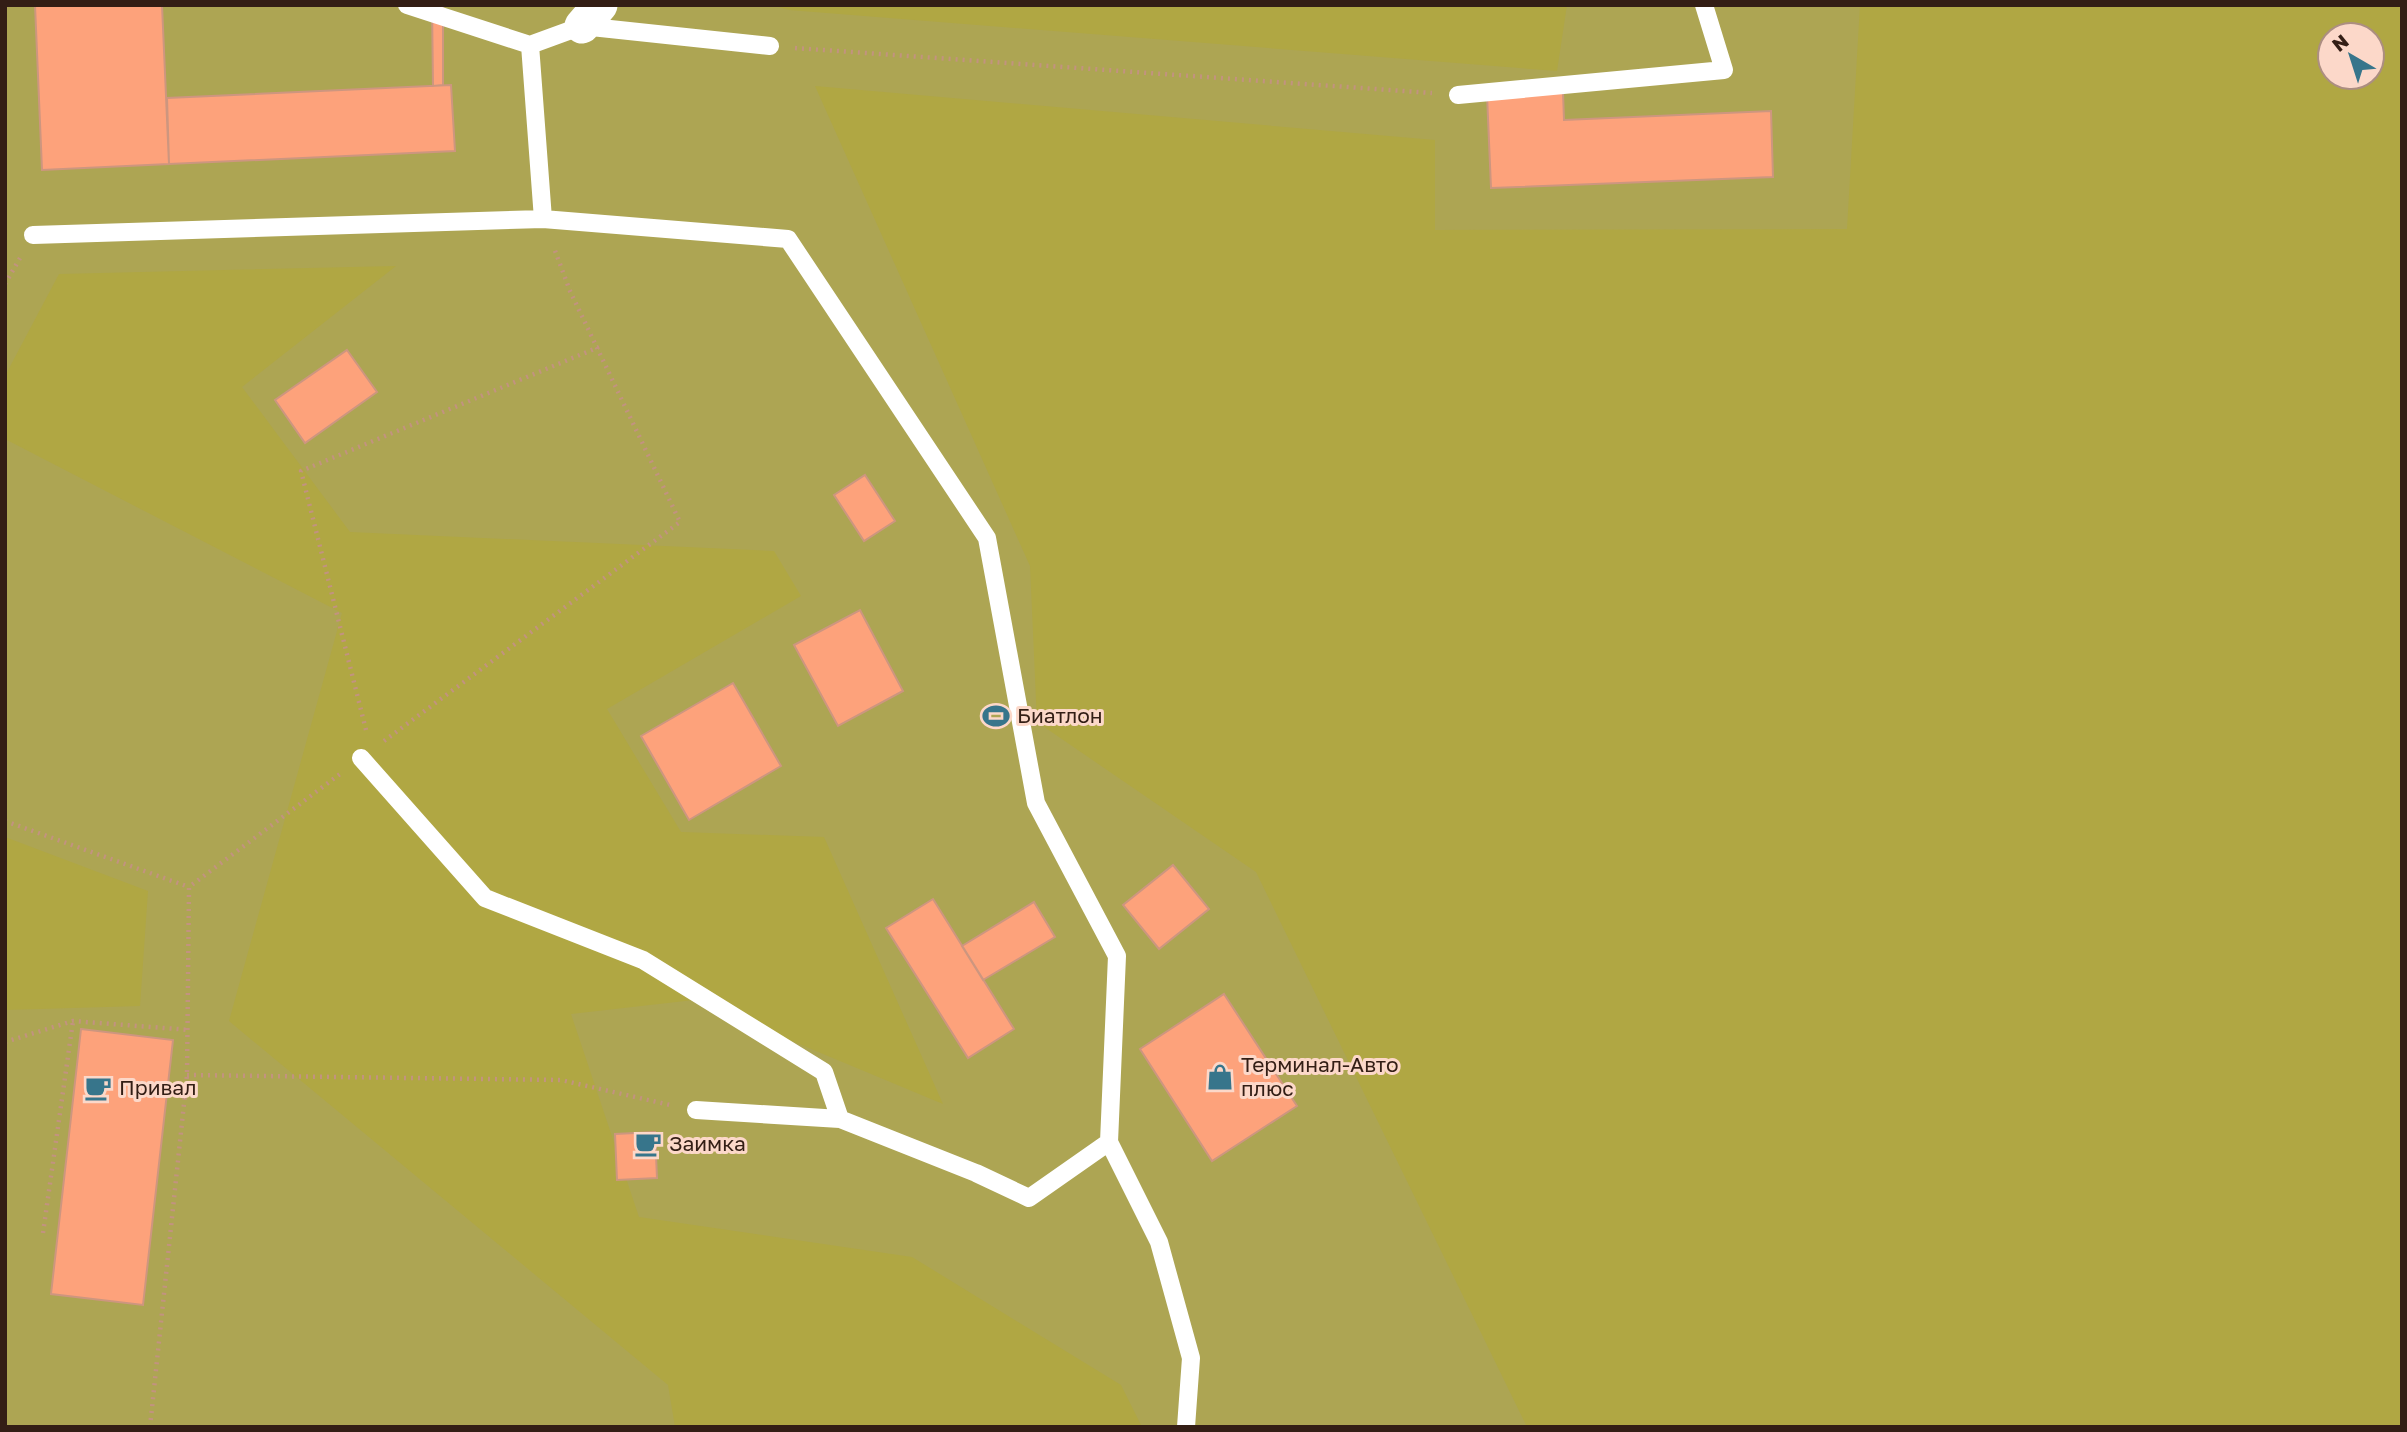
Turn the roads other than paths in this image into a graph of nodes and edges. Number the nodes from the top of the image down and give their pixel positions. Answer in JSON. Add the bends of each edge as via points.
{"nodes":[{"id":1,"x":407,"y":5,"type":"edge"},
{"id":2,"x":1703,"y":5,"type":"edge"},
{"id":3,"x":591,"y":16,"type":"edge"},
{"id":4,"x":530,"y":45,"type":"junction"},
{"id":5,"x":770,"y":46,"type":"road end"},
{"id":6,"x":1458,"y":95,"type":"road end"},
{"id":7,"x":543,"y":219,"type":"junction"},
{"id":8,"x":33,"y":235,"type":"dead end"},
{"id":9,"x":361,"y":758,"type":"dead end"},
{"id":10,"x":696,"y":1110,"type":"road end"},
{"id":11,"x":840,"y":1119,"type":"junction"},
{"id":12,"x":1110,"y":1142,"type":"junction"},
{"id":13,"x":1186,"y":1427,"type":"edge"}],
"edges":[{"from":1,"to":4,"type":"lane"},
{"from":2,"to":6,"type":"lane","via":[[1724,70]]},
{"from":3,"to":4,"type":"lane"},
{"from":3,"to":5,"type":"lane"},
{"from":4,"to":7,"type":"lane"},
{"from":7,"to":8,"type":"lane"},
{"from":7,"to":12,"type":"lane","via":[[788,239],[987,538],[1036,803],[1117,956]]},
{"from":9,"to":11,"type":"lane","via":[[485,898],[643,960],[824,1072]]},
{"from":10,"to":11,"type":"lane"},
{"from":11,"to":12,"type":"lane","via":[[1029,1198]]},
{"from":12,"to":13,"type":"lane","via":[[1159,1242],[1191,1358]]}]}
